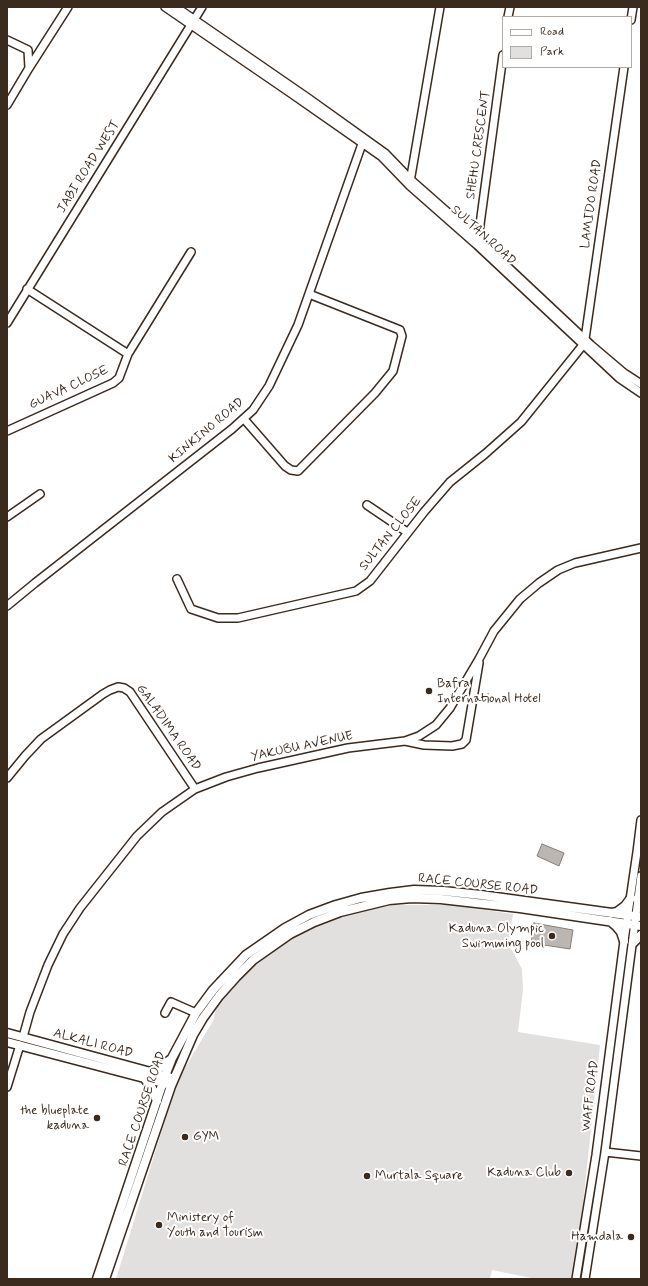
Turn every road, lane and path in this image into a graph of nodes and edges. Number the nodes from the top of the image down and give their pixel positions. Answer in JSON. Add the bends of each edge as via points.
{"nodes":[{"id":1,"x":68,"y":7,"type":"edge"},
{"id":2,"x":165,"y":7,"type":"edge"},
{"id":3,"x":176,"y":7,"type":"edge"},
{"id":4,"x":202,"y":7,"type":"edge"},
{"id":5,"x":440,"y":7,"type":"edge"},
{"id":6,"x":193,"y":22,"type":"junction"},
{"id":7,"x":7,"y":40,"type":"edge"},
{"id":8,"x":44,"y":45,"type":"junction"},
{"id":9,"x":28,"y":50,"type":"junction"},
{"id":10,"x":502,"y":62,"type":"edge"},
{"id":11,"x":29,"y":68,"type":"junction"},
{"id":12,"x":624,"y":68,"type":"edge"},
{"id":13,"x":306,"y":100,"type":"junction"},
{"id":14,"x":7,"y":105,"type":"edge"},
{"id":15,"x":362,"y":144,"type":"junction"},
{"id":16,"x":410,"y":183,"type":"junction"},
{"id":17,"x":478,"y":239,"type":"junction"},
{"id":18,"x":191,"y":252,"type":"dead end"},
{"id":19,"x":27,"y":290,"type":"junction"},
{"id":20,"x":309,"y":294,"type":"junction"},
{"id":21,"x":7,"y":323,"type":"edge"},
{"id":22,"x":584,"y":342,"type":"junction"},
{"id":23,"x":128,"y":354,"type":"junction"},
{"id":24,"x":641,"y":384,"type":"edge"},
{"id":25,"x":641,"y":393,"type":"edge"},
{"id":26,"x":244,"y":419,"type":"junction"},
{"id":27,"x":7,"y":430,"type":"edge"},
{"id":28,"x":40,"y":494,"type":"dead end"},
{"id":29,"x":367,"y":505,"type":"dead end"},
{"id":30,"x":7,"y":518,"type":"edge"},
{"id":31,"x":407,"y":532,"type":"junction"},
{"id":32,"x":641,"y":548,"type":"edge"},
{"id":33,"x":176,"y":579,"type":"dead end"},
{"id":34,"x":7,"y":606,"type":"edge"},
{"id":35,"x":479,"y":659,"type":"junction"},
{"id":36,"x":405,"y":741,"type":"junction"},
{"id":37,"x":7,"y":778,"type":"edge"},
{"id":38,"x":195,"y":789,"type":"junction"},
{"id":39,"x":641,"y":820,"type":"edge"},
{"id":40,"x":641,"y":876,"type":"edge"},
{"id":41,"x":637,"y":901,"type":"edge"},
{"id":42,"x":610,"y":917,"type":"junction"},
{"id":43,"x":634,"y":921,"type":"edge"},
{"id":44,"x":641,"y":935,"type":"edge"},
{"id":45,"x":624,"y":941,"type":"junction"},
{"id":46,"x":633,"y":943,"type":"junction"},
{"id":47,"x":165,"y":1013,"type":"dead end"},
{"id":48,"x":196,"y":1013,"type":"junction"},
{"id":49,"x":7,"y":1033,"type":"edge"},
{"id":50,"x":22,"y":1041,"type":"junction"},
{"id":51,"x":7,"y":1042,"type":"edge"},
{"id":52,"x":172,"y":1058,"type":"junction"},
{"id":53,"x":146,"y":1075,"type":"junction"},
{"id":54,"x":163,"y":1080,"type":"junction"},
{"id":55,"x":172,"y":1082,"type":"junction"},
{"id":56,"x":7,"y":1087,"type":"edge"},
{"id":57,"x":156,"y":1101,"type":"junction"},
{"id":58,"x":605,"y":1152,"type":"junction"},
{"id":59,"x":641,"y":1156,"type":"edge"},
{"id":60,"x":97,"y":1279,"type":"edge"},
{"id":61,"x":106,"y":1279,"type":"edge"},
{"id":62,"x":576,"y":1279,"type":"edge"},
{"id":63,"x":585,"y":1279,"type":"edge"}],
"edges":[{"from":1,"to":8,"type":"street"},
{"from":2,"to":6,"type":"street"},
{"from":3,"to":6,"type":"street"},
{"from":4,"to":6,"type":"street","name":"JABI ROAD WEST"},
{"from":5,"to":16,"type":"street"},
{"from":6,"to":13,"type":"street"},
{"from":6,"to":19,"type":"street","name":"JABI ROAD WEST"},
{"from":7,"to":9,"type":"street"},
{"from":8,"to":9,"type":"street"},
{"from":8,"to":11,"type":"street"},
{"from":9,"to":11,"type":"street"},
{"from":10,"to":17,"type":"street","name":"SHEHU CRESCENT"},
{"from":11,"to":14,"type":"street"},
{"from":12,"to":22,"type":"street","name":"LAMIDO ROAD"},
{"from":13,"to":15,"type":"street","name":"SULTAN ROAD"},
{"from":13,"to":16,"type":"street","name":"SULTAN ROAD","via":[[385,153]]},
{"from":15,"to":16,"type":"street","name":"SULTAN ROAD","via":[[382,157]]},
{"from":15,"to":20,"type":"street","name":"KINKINO ROAD"},
{"from":16,"to":17,"type":"street","name":"SULTAN ROAD"},
{"from":16,"to":22,"type":"street","name":"SULTAN ROAD"},
{"from":17,"to":22,"type":"street","name":"SULTAN ROAD"},
{"from":18,"to":23,"type":"street","name":"GUAVA CLOSE"},
{"from":19,"to":21,"type":"street","name":"JABI ROAD WEST"},
{"from":19,"to":23,"type":"street"},
{"from":20,"to":26,"type":"street","name":"KINKINO ROAD","via":[[269,386]]},
{"from":20,"to":26,"type":"street","via":[[400,330],[402,336],[393,371],[375,393],[298,470],[291,470],[285,466]]},
{"from":22,"to":24,"type":"street","name":"SULTAN ROAD"},
{"from":22,"to":25,"type":"street","name":"SULTAN ROAD","via":[[619,378]]},
{"from":22,"to":31,"type":"street","name":"SULTAN CLOSE","via":[[521,422],[450,482]]},
{"from":23,"to":27,"type":"street","name":"GUAVA CLOSE","via":[[114,384]]},
{"from":26,"to":34,"type":"street","name":"KINKINO ROAD"},
{"from":28,"to":30,"type":"street"},
{"from":29,"to":31,"type":"street"},
{"from":31,"to":33,"type":"street","name":"SULTAN CLOSE","via":[[370,581],[356,591],[238,618],[218,618],[191,609]]},
{"from":32,"to":35,"type":"street","name":"YAKUBU AVENUE","via":[[575,563],[558,570],[539,583],[506,615]]},
{"from":35,"to":36,"type":"street","name":"YAKUBU AVENUE","via":[[450,708],[436,724],[419,736]]},
{"from":35,"to":36,"type":"street","via":[[466,740],[462,744],[452,746]]},
{"from":36,"to":38,"type":"street","name":"YAKUBU AVENUE","via":[[348,748],[258,768]]},
{"from":37,"to":38,"type":"street","name":"GALADIMA ROAD","via":[[24,756],[42,739],[103,694],[118,687],[130,692]]},
{"from":38,"to":50,"type":"street","name":"YAKUBU AVENUE","via":[[162,812],[138,836],[80,908],[48,964]]},
{"from":39,"to":41,"type":"street"},
{"from":40,"to":41,"type":"street"},
{"from":41,"to":42,"type":"main road"},
{"from":41,"to":43,"type":"street"},
{"from":42,"to":43,"type":"main road","name":"RACE COURSE ROAD"},
{"from":42,"to":45,"type":"main road"},
{"from":42,"to":48,"type":"main road","name":"RACE COURSE ROAD","via":[[442,891],[414,890],[361,898],[309,915],[264,941],[246,955],[212,990]]},
{"from":42,"to":55,"type":"main road","name":"RACE COURSE ROAD","via":[[412,898],[389,900],[340,912],[290,934],[253,960],[236,977],[203,1018]]},
{"from":43,"to":45,"type":"street","name":"WAFF ROAD"},
{"from":43,"to":46,"type":"street","name":"WAFF ROAD"},
{"from":44,"to":46,"type":"main road"},
{"from":45,"to":62,"type":"street","name":"WAFF ROAD","via":[[596,1155]]},
{"from":46,"to":58,"type":"street","name":"WAFF ROAD"},
{"from":47,"to":48,"type":"street","via":[[171,1002]]},
{"from":48,"to":52,"type":"main road","name":"RACE COURSE ROAD"},
{"from":49,"to":50,"type":"main road","name":"ALKALI ROAD"},
{"from":50,"to":51,"type":"main road","name":"ALKALI ROAD"},
{"from":50,"to":53,"type":"main road","name":"ALKALI ROAD"},
{"from":50,"to":56,"type":"street","name":"YAKUBU AVENUE"},
{"from":52,"to":53,"type":"main road"},
{"from":52,"to":54,"type":"main road","name":"RACE COURSE ROAD"},
{"from":53,"to":54,"type":"main road","name":"ALKALI ROAD"},
{"from":53,"to":57,"type":"main road"},
{"from":54,"to":55,"type":"main road","name":"ALKALI ROAD"},
{"from":54,"to":57,"type":"main road","name":"RACE COURSE ROAD"},
{"from":55,"to":61,"type":"main road","name":"RACE COURSE ROAD"},
{"from":57,"to":60,"type":"main road","name":"RACE COURSE ROAD"},
{"from":58,"to":59,"type":"street"},
{"from":58,"to":63,"type":"street","name":"WAFF ROAD"}]}
